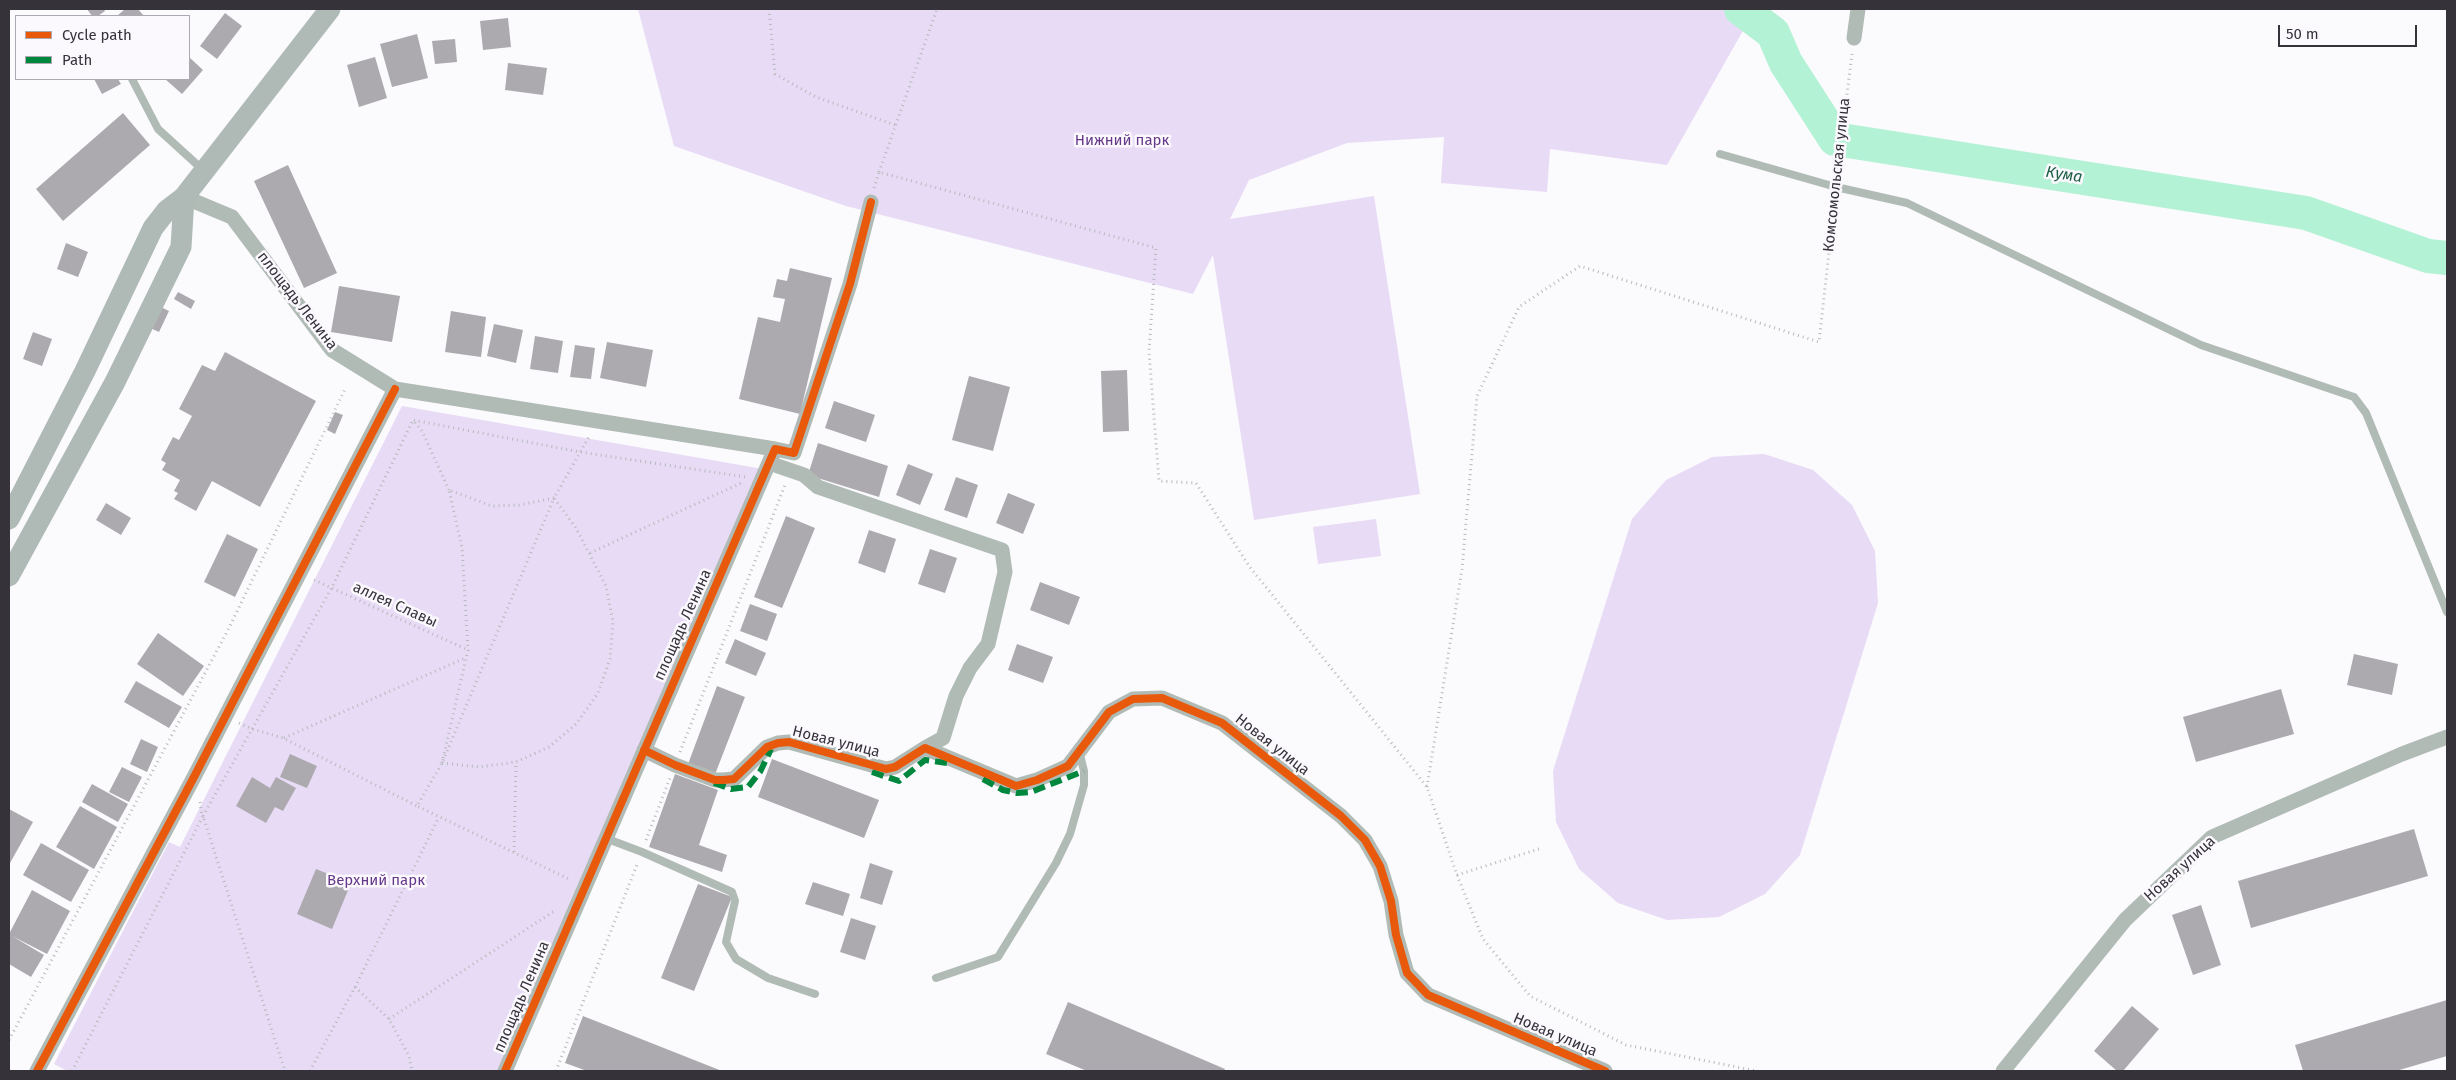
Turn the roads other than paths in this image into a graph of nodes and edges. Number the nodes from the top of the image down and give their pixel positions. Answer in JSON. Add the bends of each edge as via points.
{"nodes":[{"id":1,"x":330,"y":9,"type":"edge"},
{"id":2,"x":1858,"y":9,"type":"edge"},
{"id":3,"x":1854,"y":38,"type":"road end"},
{"id":4,"x":133,"y":80,"type":"edge"},
{"id":5,"x":1720,"y":154,"type":"dead end"},
{"id":6,"x":204,"y":171,"type":"junction"},
{"id":7,"x":184,"y":197,"type":"junction"},
{"id":8,"x":871,"y":202,"type":"road end"},
{"id":9,"x":395,"y":389,"type":"junction"},
{"id":10,"x":772,"y":456,"type":"junction"},
{"id":11,"x":9,"y":519,"type":"edge"},
{"id":12,"x":9,"y":576,"type":"edge"},
{"id":13,"x":2447,"y":612,"type":"edge"},
{"id":14,"x":2447,"y":737,"type":"edge"},
{"id":15,"x":925,"y":748,"type":"junction"},
{"id":16,"x":644,"y":750,"type":"junction"},
{"id":17,"x":1079,"y":752,"type":"junction"},
{"id":18,"x":605,"y":838,"type":"junction"},
{"id":19,"x":936,"y":978,"type":"dead end"},
{"id":20,"x":816,"y":994,"type":"dead end"},
{"id":21,"x":37,"y":1071,"type":"edge"},
{"id":22,"x":505,"y":1071,"type":"edge"},
{"id":23,"x":1605,"y":1071,"type":"edge"},
{"id":24,"x":2003,"y":1071,"type":"edge"}],
"edges":[{"from":1,"to":6,"type":"street"},
{"from":2,"to":3,"type":"street"},
{"from":4,"to":6,"type":"lane","via":[[158,129]]},
{"from":5,"to":13,"type":"lane","via":[[1836,188],[1906,203],[2201,345],[2354,397],[2366,413]]},
{"from":6,"to":7,"type":"street"},
{"from":7,"to":9,"type":"street","name":"площадь Ленина","via":[[232,217],[332,350]]},
{"from":7,"to":11,"type":"street","via":[[167,210],[153,228],[86,371]]},
{"from":7,"to":12,"type":"street","via":[[181,247],[115,382]]},
{"from":8,"to":10,"type":"street","name":"площадь Ленина","via":[[850,284],[794,454]]},
{"from":9,"to":10,"type":"street","name":"площадь Ленина","via":[[597,422]]},
{"from":9,"to":21,"type":"street"},
{"from":10,"to":15,"type":"street","via":[[804,475],[818,488],[1002,550],[1006,572],[988,644],[970,668],[956,696],[943,738]]},
{"from":10,"to":16,"type":"street","name":"площадь Ленина"},
{"from":14,"to":24,"type":"street","name":"Новая улица","via":[[2212,837],[2125,920]]},
{"from":15,"to":16,"type":"street","name":"Новая улица","via":[[895,767],[886,769],[807,746],[778,743],[767,747],[734,779],[723,780],[675,765]]},
{"from":15,"to":17,"type":"street","name":"Новая улица","via":[[1016,786],[1068,766]]},
{"from":16,"to":18,"type":"street","name":"площадь Ленина"},
{"from":17,"to":19,"type":"lane","via":[[1084,785],[1070,834],[1056,863],[998,957]]},
{"from":17,"to":23,"type":"street","name":"Новая улица","via":[[1109,712],[1133,699],[1162,698],[1222,723],[1341,816],[1365,840],[1380,866],[1407,973],[1428,995]]},
{"from":18,"to":20,"type":"lane","via":[[732,892],[735,901],[726,942],[736,959],[768,978]]},
{"from":18,"to":22,"type":"street","name":"площадь Ленина"}]}
